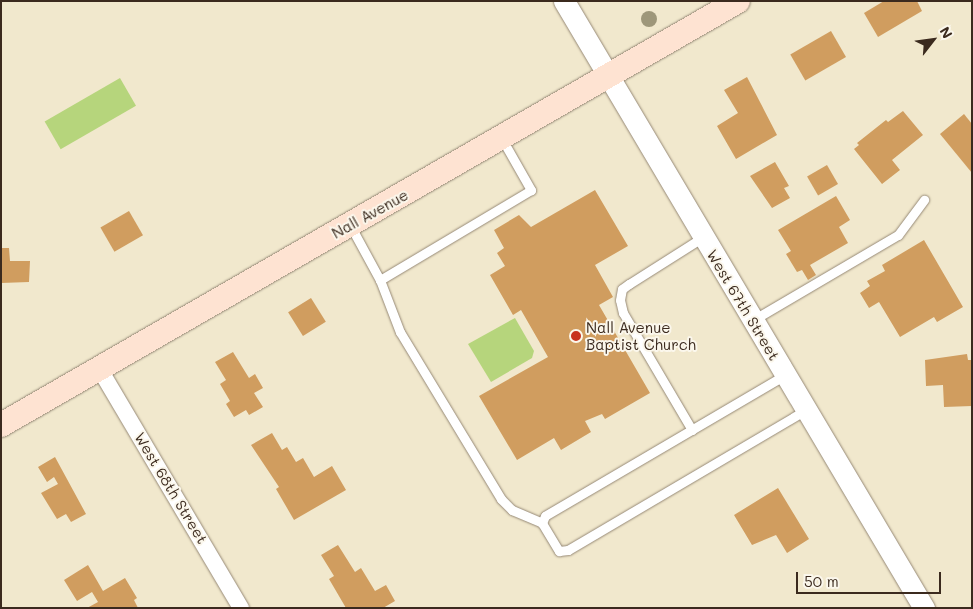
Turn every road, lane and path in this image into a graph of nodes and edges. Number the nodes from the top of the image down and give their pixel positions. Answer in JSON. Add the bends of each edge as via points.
{"nodes":[{"id":1,"x":564,"y":1,"type":"edge"},
{"id":2,"x":738,"y":1,"type":"edge"},
{"id":3,"x":607,"y":76,"type":"junction"},
{"id":4,"x":502,"y":138,"type":"junction"},
{"id":5,"x":924,"y":200,"type":"dead end"},
{"id":6,"x":349,"y":225,"type":"junction"},
{"id":7,"x":703,"y":237,"type":"junction"},
{"id":8,"x":380,"y":280,"type":"junction"},
{"id":9,"x":752,"y":320,"type":"junction"},
{"id":10,"x":99,"y":368,"type":"junction"},
{"id":11,"x":785,"y":375,"type":"junction"},
{"id":12,"x":806,"y":410,"type":"junction"},
{"id":13,"x":1,"y":425,"type":"edge"},
{"id":14,"x":692,"y":430,"type":"junction"},
{"id":15,"x":544,"y":519,"type":"junction"},
{"id":16,"x":242,"y":608,"type":"edge"},
{"id":17,"x":924,"y":608,"type":"edge"}],
"edges":[{"from":1,"to":3,"type":"street","name":"West 67th Street"},
{"from":2,"to":3,"type":"main road","name":"Nall Avenue"},
{"from":3,"to":4,"type":"main road","name":"Nall Avenue"},
{"from":3,"to":7,"type":"street","name":"West 67th Street"},
{"from":4,"to":6,"type":"main road","name":"Nall Avenue"},
{"from":4,"to":8,"type":"lane","via":[[531,190]]},
{"from":5,"to":9,"type":"lane","via":[[898,235]]},
{"from":6,"to":8,"type":"lane"},
{"from":6,"to":10,"type":"main road","name":"Nall Avenue"},
{"from":7,"to":9,"type":"street","name":"West 67th Street"},
{"from":7,"to":14,"type":"lane","via":[[622,289],[620,300],[622,313]]},
{"from":8,"to":15,"type":"lane","via":[[400,332],[501,499],[512,510]]},
{"from":9,"to":11,"type":"street","name":"West 67th Street"},
{"from":10,"to":13,"type":"main road","name":"Nall Avenue"},
{"from":10,"to":16,"type":"street","name":"West 68th Street"},
{"from":11,"to":12,"type":"street","name":"West 67th Street"},
{"from":11,"to":14,"type":"lane"},
{"from":12,"to":15,"type":"lane","via":[[568,550],[559,551]]},
{"from":12,"to":17,"type":"street","name":"West 67th Street"},
{"from":14,"to":15,"type":"lane"}]}
